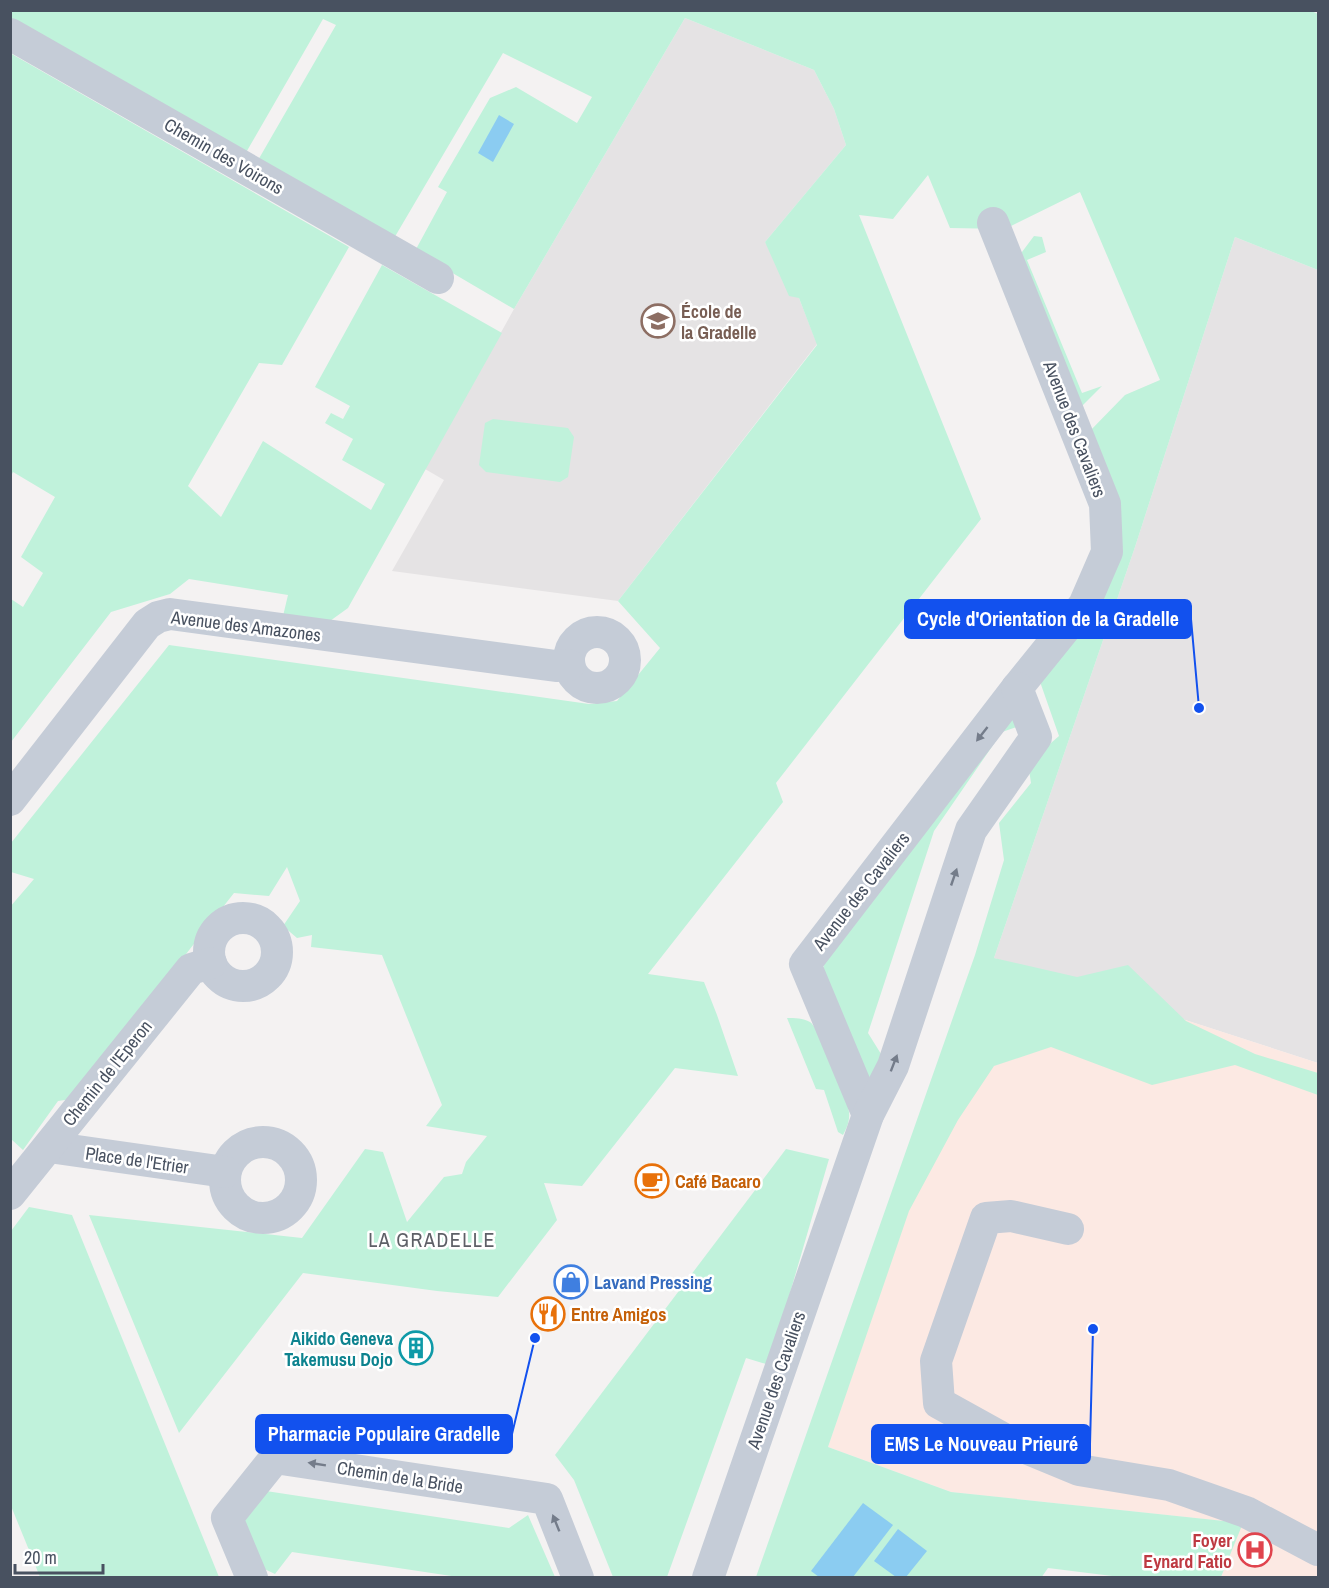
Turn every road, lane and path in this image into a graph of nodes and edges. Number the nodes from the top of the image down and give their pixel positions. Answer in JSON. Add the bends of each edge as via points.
{"nodes":[{"id":1,"x":10,"y":34,"type":"edge"},
{"id":2,"x":993,"y":223,"type":"dead end"},
{"id":3,"x":438,"y":278,"type":"dead end"},
{"id":4,"x":569,"y":665,"type":"dead end"},
{"id":5,"x":1017,"y":688,"type":"junction"},
{"id":6,"x":10,"y":801,"type":"edge"},
{"id":7,"x":211,"y":963,"type":"dead end"},
{"id":8,"x":868,"y":1115,"type":"junction"},
{"id":9,"x":49,"y":1147,"type":"junction"},
{"id":10,"x":225,"y":1172,"type":"dead end"},
{"id":11,"x":10,"y":1194,"type":"edge"},
{"id":12,"x":1068,"y":1229,"type":"dead end"},
{"id":13,"x":1318,"y":1550,"type":"edge"},
{"id":14,"x":252,"y":1578,"type":"edge"},
{"id":15,"x":578,"y":1578,"type":"edge"},
{"id":16,"x":708,"y":1578,"type":"edge"}],
"edges":[{"from":1,"to":3,"type":"street","name":"Chemin des Voirons"},
{"from":2,"to":5,"type":"street","name":"Avenue des Cavaliers","via":[[1105,504],[1107,552],[1084,605]]},
{"from":4,"to":6,"type":"street","name":"Avenue des Amazones","via":[[164,615],[147,624]]},
{"from":8,"to":5,"type":"street","name":"Avenue des Cavaliers","one_way":true,"via":[[893,1066],[970,830],[1036,737]]},
{"from":5,"to":8,"type":"street","name":"Avenue des Cavaliers","one_way":true,"via":[[804,964]]},
{"from":7,"to":9,"type":"street","name":"Chemin de l'Eperon","via":[[191,969]]},
{"from":8,"to":16,"type":"street","name":"Avenue des Cavaliers"},
{"from":9,"to":10,"type":"street","name":"Place de l'Etrier"},
{"from":9,"to":11,"type":"street","name":"Chemin de l'Eperon"},
{"from":12,"to":13,"type":"street","via":[[1011,1216],[986,1218],[936,1360],[939,1403],[1004,1439],[1079,1470],[1169,1485],[1246,1512]]},
{"from":15,"to":14,"type":"street","name":"Chemin de la Bride","one_way":true,"via":[[547,1499],[275,1458],[227,1518]]}]}
